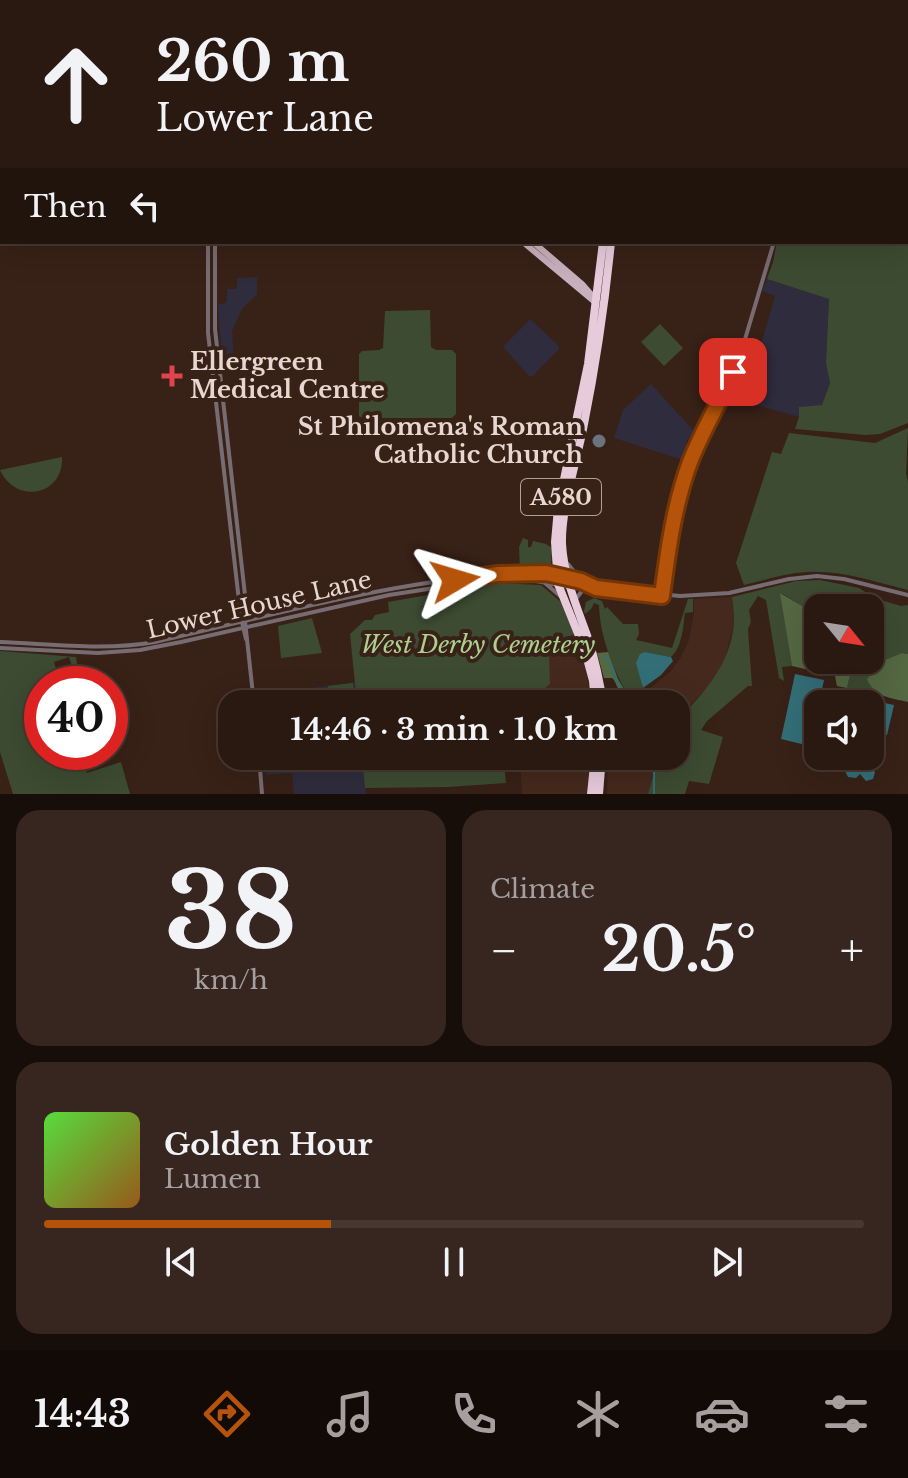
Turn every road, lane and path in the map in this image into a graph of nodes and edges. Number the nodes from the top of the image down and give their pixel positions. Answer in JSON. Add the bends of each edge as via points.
{"nodes":[{"id":1,"x":208,"y":244,"type":"edge"},
{"id":2,"x":215,"y":244,"type":"edge"},
{"id":3,"x":526,"y":244,"type":"edge"},
{"id":4,"x":535,"y":244,"type":"edge"},
{"id":5,"x":603,"y":244,"type":"edge"},
{"id":6,"x":611,"y":244,"type":"edge"},
{"id":7,"x":773,"y":244,"type":"edge"},
{"id":8,"x":598,"y":283,"type":"junction"},
{"id":9,"x":582,"y":284,"type":"junction"},
{"id":10,"x":599,"y":302,"type":"junction"},
{"id":11,"x":563,"y":529,"type":"junction"},
{"id":12,"x":560,"y":562,"type":"junction"},
{"id":13,"x":520,"y":573,"type":"junction"},
{"id":14,"x":546,"y":573,"type":"junction"},
{"id":15,"x":563,"y":580,"type":"junction"},
{"id":16,"x":543,"y":581,"type":"junction"},
{"id":17,"x":581,"y":581,"type":"junction"},
{"id":18,"x":596,"y":588,"type":"junction"},
{"id":19,"x":908,"y":595,"type":"edge"},
{"id":20,"x":662,"y":596,"type":"junction"},
{"id":21,"x":564,"y":600,"type":"junction"},
{"id":22,"x":574,"y":605,"type":"junction"},
{"id":23,"x":243,"y":612,"type":"junction"},
{"id":24,"x":255,"y":619,"type":"junction"},
{"id":25,"x":244,"y":624,"type":"junction"},
{"id":26,"x":230,"y":625,"type":"junction"},
{"id":27,"x":235,"y":629,"type":"junction"},
{"id":28,"x":247,"y":641,"type":"junction"},
{"id":29,"x":0,"y":645,"type":"edge"},
{"id":30,"x":585,"y":651,"type":"junction"},
{"id":31,"x":252,"y":690,"type":"edge"},
{"id":32,"x":594,"y":690,"type":"edge"},
{"id":33,"x":601,"y":690,"type":"edge"},
{"id":34,"x":260,"y":770,"type":"edge"},
{"id":35,"x":594,"y":770,"type":"edge"},
{"id":36,"x":601,"y":770,"type":"edge"},
{"id":37,"x":262,"y":794,"type":"edge"},
{"id":38,"x":591,"y":794,"type":"edge"},
{"id":39,"x":599,"y":794,"type":"edge"}],
"edges":[{"from":1,"to":23,"type":"street","via":[[208,333]]},
{"from":2,"to":23,"type":"street","via":[[215,329]]},
{"from":3,"to":10,"type":"main road"},
{"from":4,"to":9,"type":"main road"},
{"from":5,"to":8,"type":"highway","number":"A580"},
{"from":6,"to":10,"type":"highway","number":"A580"},
{"from":7,"to":20,"type":"street","via":[[740,356],[686,475]]},
{"from":8,"to":9,"type":"main road"},
{"from":8,"to":10,"type":"highway","number":"A580"},
{"from":9,"to":10,"type":"main road"},
{"from":10,"to":11,"type":"highway","number":"A580","via":[[595,366]]},
{"from":10,"to":12,"type":"highway","number":"A580","via":[[557,517]]},
{"from":11,"to":12,"type":"highway","number":"A580"},
{"from":11,"to":15,"type":"highway"},
{"from":12,"to":14,"type":"street"},
{"from":12,"to":15,"type":"highway","number":"A580"},
{"from":12,"to":17,"type":"street"},
{"from":13,"to":14,"type":"street","name":"Lower House Lane"},
{"from":13,"to":15,"type":"street"},
{"from":13,"to":24,"type":"street","name":"Lower House Lane","via":[[388,589]]},
{"from":14,"to":15,"type":"street","name":"Lower House Lane"},
{"from":15,"to":16,"type":"street","name":"Lower House Lane"},
{"from":15,"to":17,"type":"street"},
{"from":15,"to":18,"type":"street"},
{"from":15,"to":21,"type":"highway","number":"A580"},
{"from":15,"to":22,"type":"highway","number":"A580"},
{"from":15,"to":30,"type":"highway"},
{"from":16,"to":21,"type":"street"},
{"from":16,"to":25,"type":"street","name":"Lower House Lane","via":[[493,579],[421,588]]},
{"from":17,"to":18,"type":"street"},
{"from":18,"to":20,"type":"street"},
{"from":18,"to":22,"type":"street","via":[[578,595]]},
{"from":19,"to":20,"type":"street","via":[[817,576],[723,594]]},
{"from":21,"to":30,"type":"highway","number":"A580"},
{"from":22,"to":33,"type":"highway","number":"A580"},
{"from":23,"to":24,"type":"street"},
{"from":23,"to":25,"type":"street"},
{"from":23,"to":26,"type":"street"},
{"from":24,"to":25,"type":"street","name":"Lower House Lane"},
{"from":25,"to":26,"type":"street","name":"Lower House Lane"},
{"from":25,"to":27,"type":"street","name":"Lower House Lane"},
{"from":25,"to":28,"type":"street"},
{"from":26,"to":29,"type":"street","name":"Lower House Lane","via":[[144,644]]},
{"from":27,"to":28,"type":"street"},
{"from":27,"to":29,"type":"street","name":"Lower House Lane","via":[[98,653]]},
{"from":28,"to":31,"type":"street"},
{"from":30,"to":32,"type":"highway","number":"A580"},
{"from":34,"to":37,"type":"street"},
{"from":35,"to":38,"type":"highway"},
{"from":36,"to":39,"type":"highway"}]}
